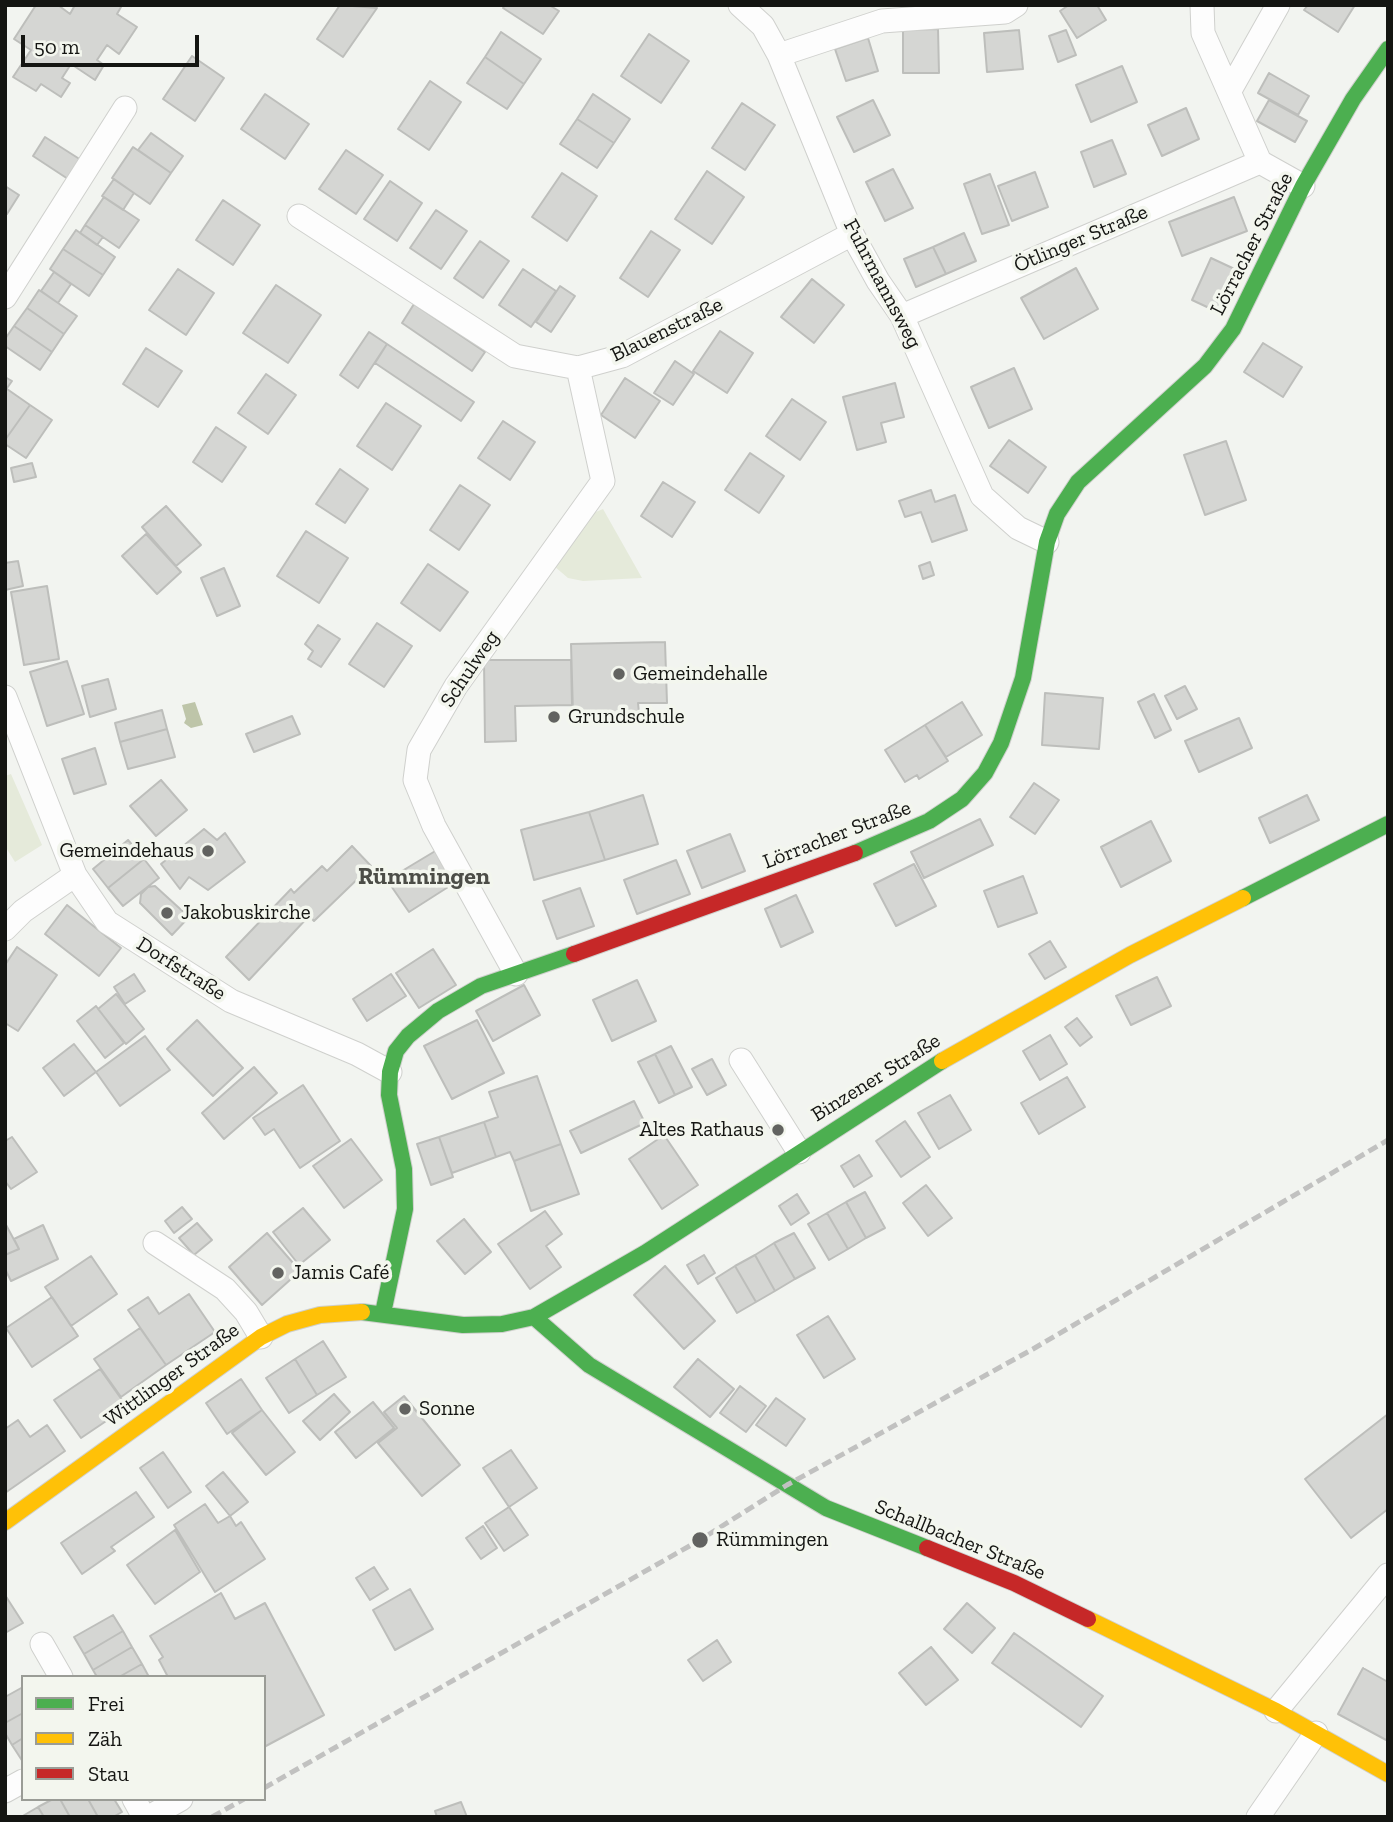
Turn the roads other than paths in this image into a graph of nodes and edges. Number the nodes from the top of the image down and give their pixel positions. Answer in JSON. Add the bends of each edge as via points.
{"nodes":[{"id":1,"x":740,"y":5,"type":"edge"},
{"id":2,"x":1016,"y":5,"type":"edge"},
{"id":3,"x":1202,"y":5,"type":"edge"},
{"id":4,"x":1278,"y":5,"type":"edge"},
{"id":5,"x":1388,"y":49,"type":"edge"},
{"id":6,"x":779,"y":55,"type":"junction"},
{"id":7,"x":1229,"y":92,"type":"junction"},
{"id":8,"x":125,"y":108,"type":"dead end"},
{"id":9,"x":1260,"y":162,"type":"junction"},
{"id":10,"x":1303,"y":186,"type":"junction"},
{"id":11,"x":299,"y":216,"type":"dead end"},
{"id":12,"x":852,"y":234,"type":"junction"},
{"id":13,"x":5,"y":297,"type":"edge"},
{"id":14,"x":902,"y":316,"type":"junction"},
{"id":15,"x":578,"y":368,"type":"junction"},
{"id":16,"x":1048,"y":542,"type":"junction"},
{"id":17,"x":5,"y":697,"type":"edge"},
{"id":18,"x":1388,"y":824,"type":"edge"},
{"id":19,"x":75,"y":875,"type":"junction"},
{"id":20,"x":6,"y":926,"type":"edge"},
{"id":21,"x":516,"y":974,"type":"junction"},
{"id":22,"x":741,"y":1060,"type":"dead end"},
{"id":23,"x":390,"y":1072,"type":"junction"},
{"id":24,"x":799,"y":1152,"type":"junction"},
{"id":25,"x":155,"y":1243,"type":"dead end"},
{"id":26,"x":383,"y":1312,"type":"junction"},
{"id":27,"x":534,"y":1317,"type":"junction"},
{"id":28,"x":261,"y":1336,"type":"junction"},
{"id":29,"x":5,"y":1522,"type":"edge"},
{"id":30,"x":1388,"y":1575,"type":"edge"},
{"id":31,"x":42,"y":1644,"type":"dead end"},
{"id":32,"x":60,"y":1675,"type":"edge"},
{"id":33,"x":1276,"y":1711,"type":"junction"},
{"id":34,"x":1316,"y":1733,"type":"junction"},
{"id":35,"x":1388,"y":1774,"type":"edge"},
{"id":36,"x":21,"y":1782,"type":"edge"},
{"id":37,"x":5,"y":1791,"type":"edge"},
{"id":38,"x":135,"y":1801,"type":"edge"},
{"id":39,"x":177,"y":1801,"type":"edge"},
{"id":40,"x":147,"y":1817,"type":"edge"},
{"id":41,"x":1258,"y":1817,"type":"edge"}],
"edges":[{"from":1,"to":6,"type":"street","name":"Fuhrmannsweg","via":[[763,26]]},
{"from":2,"to":6,"type":"street","via":[[1005,12],[882,21]]},
{"from":3,"to":7,"type":"street","via":[[1203,33]]},
{"from":4,"to":7,"type":"street"},
{"from":5,"to":10,"type":"street","name":"Lörracher Straße"},
{"from":6,"to":12,"type":"street","name":"Fuhrmannsweg"},
{"from":7,"to":9,"type":"street"},
{"from":8,"to":13,"type":"street"},
{"from":9,"to":10,"type":"street"},
{"from":9,"to":14,"type":"street","name":"Ötlinger Straße"},
{"from":10,"to":16,"type":"street","name":"Lörracher Straße","via":[[1233,329],[1205,366],[1078,482],[1058,514]]},
{"from":11,"to":15,"type":"street","name":"Blauenstraße","via":[[515,356]]},
{"from":12,"to":14,"type":"street","name":"Fuhrmannsweg"},
{"from":12,"to":15,"type":"street","name":"Blauenstraße","via":[[622,356]]},
{"from":14,"to":16,"type":"street","name":"Fuhrmannsweg","via":[[982,496],[1018,527]]},
{"from":15,"to":21,"type":"street","name":"Schulweg","via":[[603,481],[456,686],[419,750],[415,780],[434,827]]},
{"from":16,"to":21,"type":"street","name":"Lörracher Straße","via":[[1019,691],[1001,743],[985,773],[962,799],[892,839]]},
{"from":17,"to":19,"type":"street","name":"Dorfstraße"},
{"from":18,"to":24,"type":"street","name":"Binzener Straße","via":[[1130,955],[944,1059]]},
{"from":19,"to":20,"type":"street"},
{"from":19,"to":23,"type":"street","name":"Dorfstraße","via":[[107,922],[231,1001]]},
{"from":21,"to":23,"type":"street","name":"Lörracher Straße","via":[[481,986],[438,1011],[396,1051]]},
{"from":22,"to":24,"type":"street"},
{"from":23,"to":26,"type":"street","name":"Lörracher Straße","via":[[405,1209]]},
{"from":24,"to":27,"type":"street","name":"Binzener Straße","via":[[645,1253]]},
{"from":25,"to":28,"type":"street","via":[[225,1289]]},
{"from":26,"to":27,"type":"street","name":"Binzener Straße","via":[[463,1325]]},
{"from":26,"to":28,"type":"street","name":"Wittlinger Straße","via":[[320,1315]]},
{"from":27,"to":33,"type":"street","name":"Schallbacher Straße","via":[[589,1365],[826,1508],[1014,1583]]},
{"from":28,"to":29,"type":"street","name":"Wittlinger Straße"},
{"from":30,"to":33,"type":"street"},
{"from":31,"to":32,"type":"street"},
{"from":33,"to":34,"type":"street","name":"Schallbacher Straße"},
{"from":34,"to":35,"type":"street","name":"Schallbacher Straße"},
{"from":34,"to":41,"type":"street"},
{"from":36,"to":37,"type":"street"},
{"from":38,"to":40,"type":"street"},
{"from":39,"to":40,"type":"street"}]}
